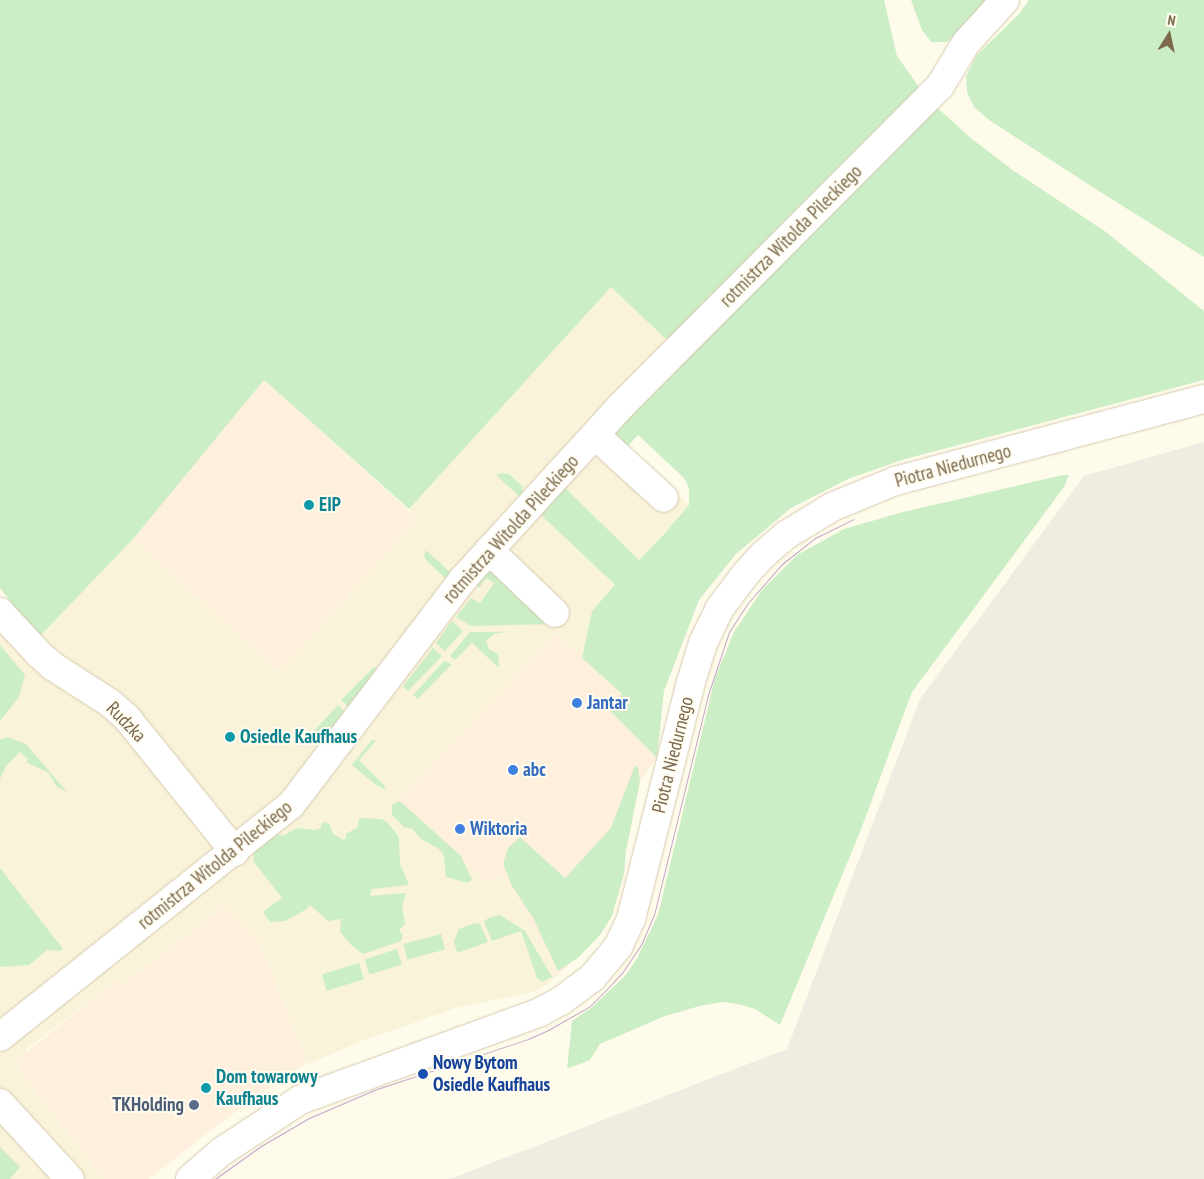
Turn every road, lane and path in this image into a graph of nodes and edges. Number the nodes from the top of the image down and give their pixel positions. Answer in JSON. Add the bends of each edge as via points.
{"nodes":[{"id":1,"x":1005,"y":0,"type":"edge"},
{"id":2,"x":1204,"y":400,"type":"edge"},
{"id":3,"x":595,"y":435,"type":"junction"},
{"id":4,"x":664,"y":498,"type":"dead end"},
{"id":5,"x":489,"y":550,"type":"junction"},
{"id":6,"x":0,"y":612,"type":"edge"},
{"id":7,"x":555,"y":613,"type":"dead end"},
{"id":8,"x":235,"y":852,"type":"junction"},
{"id":9,"x":0,"y":1037,"type":"edge"},
{"id":10,"x":0,"y":1103,"type":"edge"},
{"id":11,"x":70,"y":1179,"type":"edge"},
{"id":12,"x":190,"y":1179,"type":"edge"}],
"edges":[{"from":1,"to":3,"type":"street","name":"rotmistrza Witolda Pileckiego","via":[[961,50],[940,86]]},
{"from":2,"to":12,"type":"street","name":"Piotra Niedurnego","via":[[895,481],[832,507],[786,535],[757,561],[731,592],[703,643],[690,682],[631,919],[618,947],[592,978],[540,1012],[300,1100],[221,1152]]},
{"from":3,"to":4,"type":"street"},
{"from":3,"to":5,"type":"street","name":"rotmistrza Witolda Pileckiego"},
{"from":5,"to":7,"type":"street"},
{"from":5,"to":8,"type":"street","name":"rotmistrza Witolda Pileckiego","via":[[449,596],[298,797]]},
{"from":6,"to":8,"type":"street","name":"Rudzka","via":[[40,656],[127,718]]},
{"from":8,"to":9,"type":"street","name":"rotmistrza Witolda Pileckiego"},
{"from":10,"to":11,"type":"street"}]}
